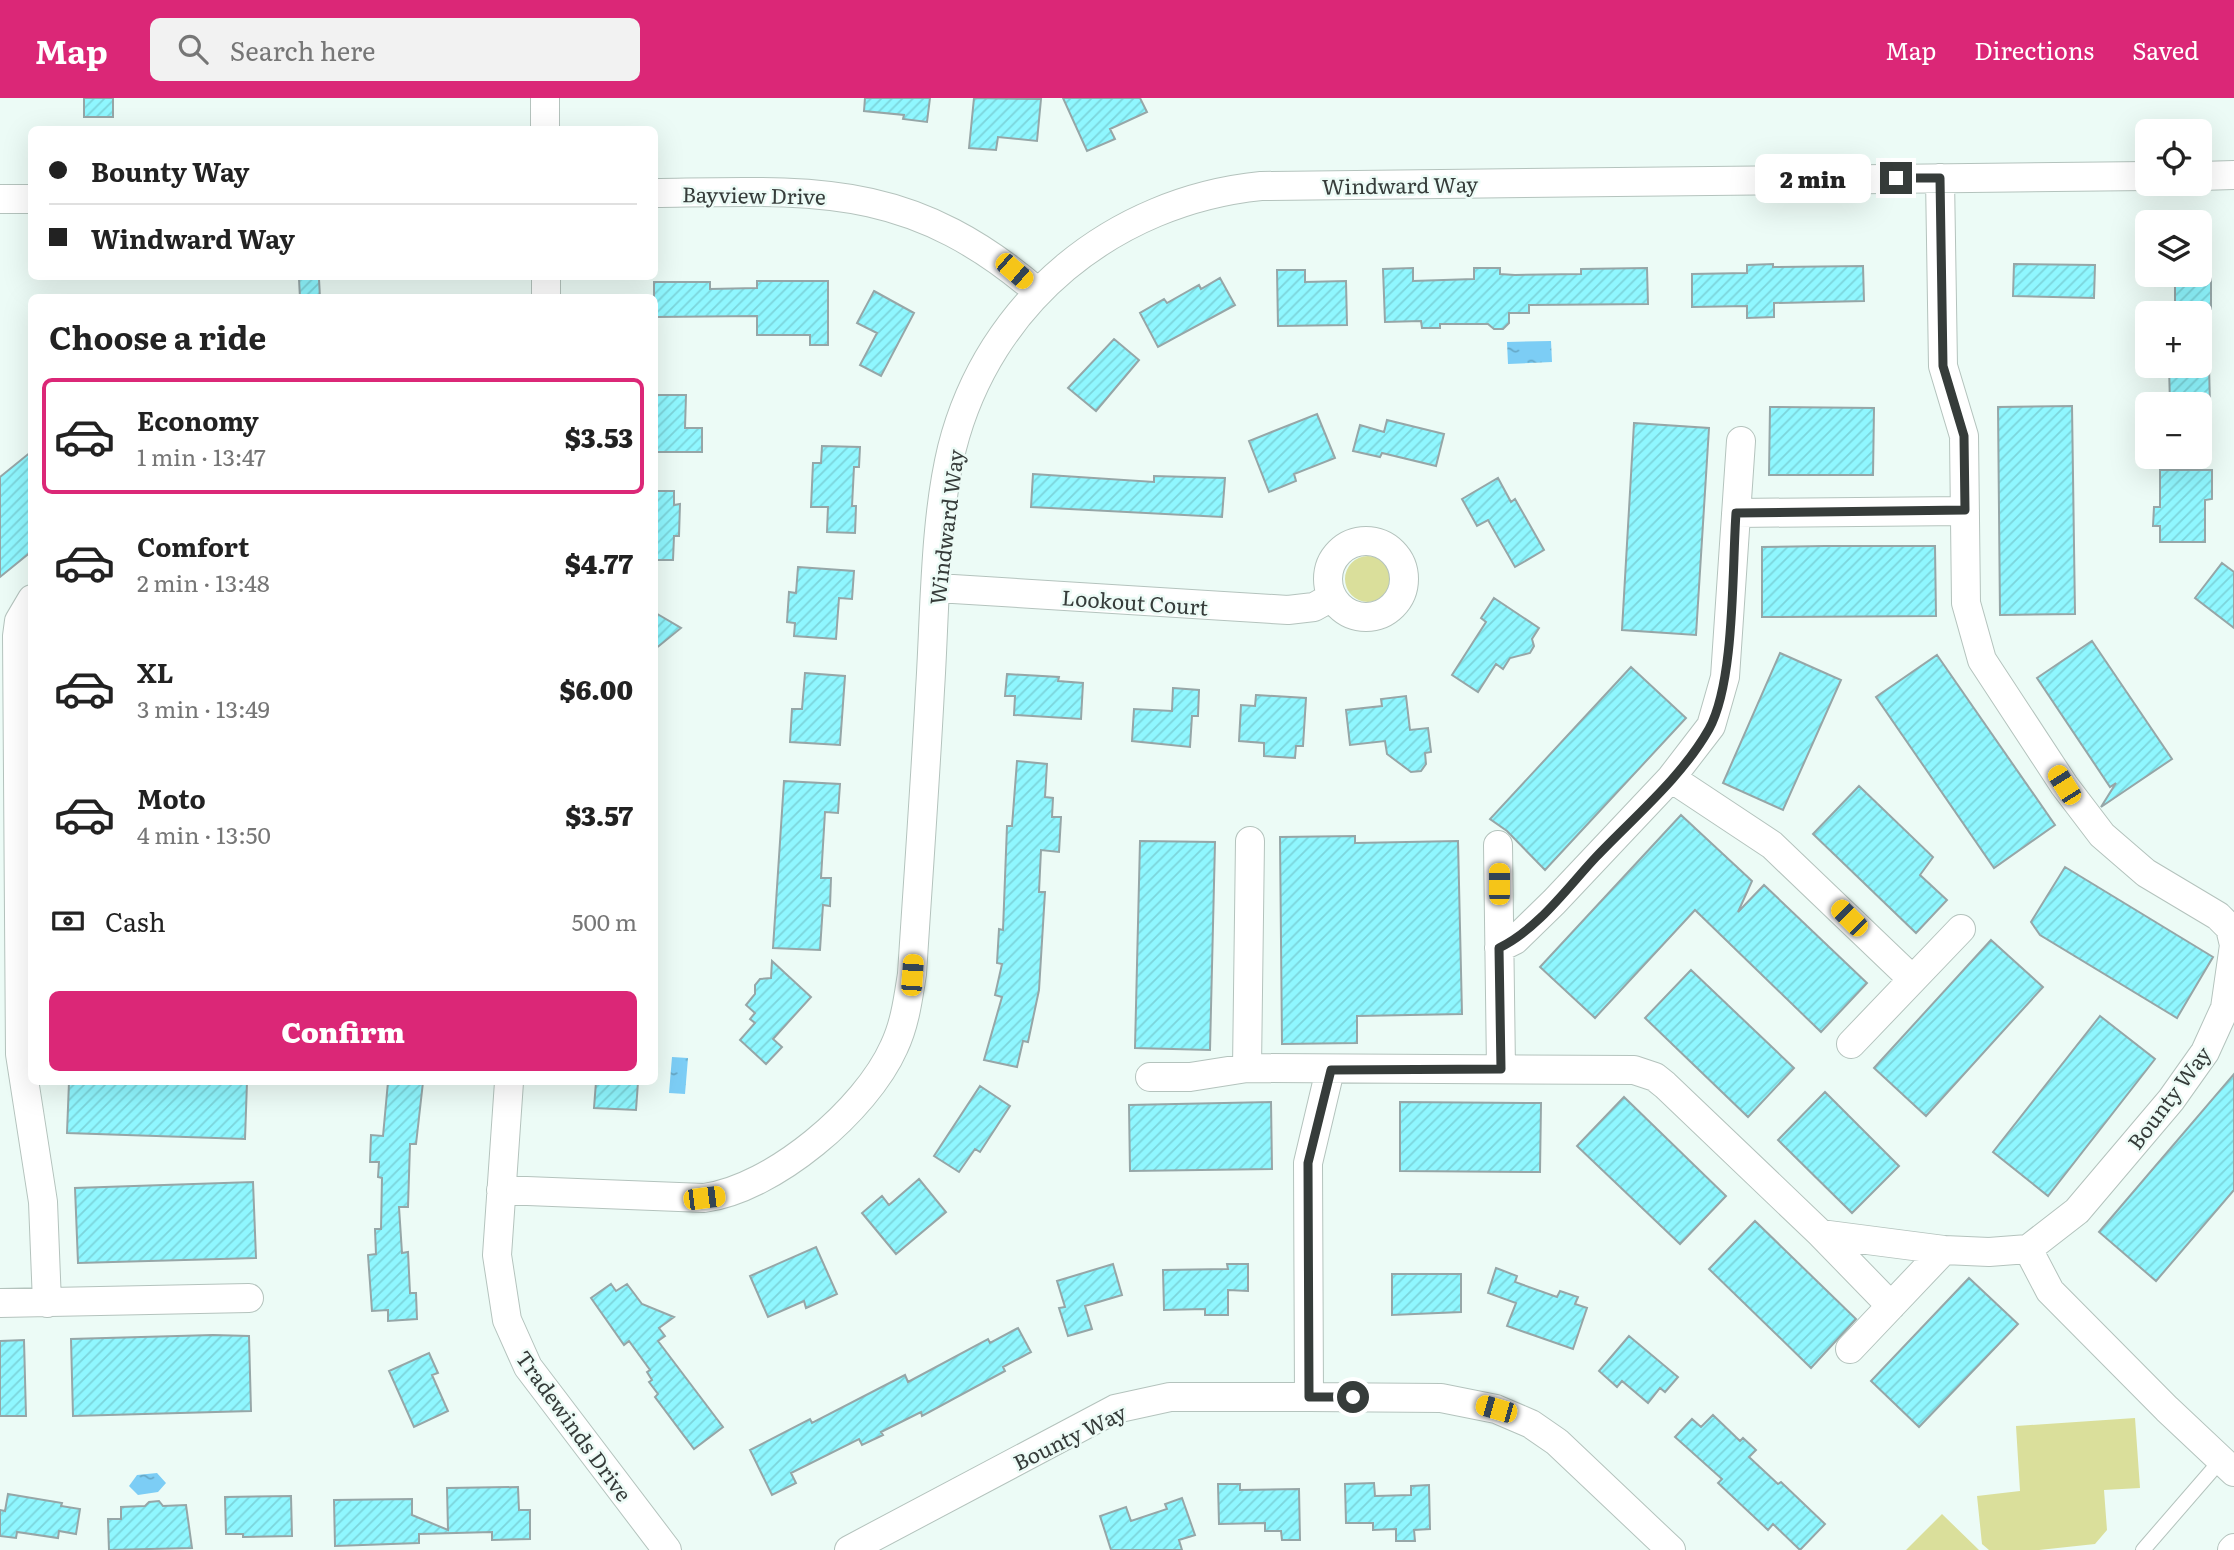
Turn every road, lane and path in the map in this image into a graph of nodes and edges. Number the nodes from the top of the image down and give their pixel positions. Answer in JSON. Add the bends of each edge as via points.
{"nodes":[{"id":1,"x":545,"y":98,"type":"edge"},
{"id":2,"x":545,"y":126,"type":"edge"},
{"id":3,"x":2234,"y":175,"type":"edge"},
{"id":4,"x":2135,"y":176,"type":"edge"},
{"id":5,"x":2212,"y":176,"type":"edge"},
{"id":6,"x":1940,"y":178,"type":"junction"},
{"id":7,"x":658,"y":192,"type":"edge"},
{"id":8,"x":0,"y":199,"type":"edge"},
{"id":9,"x":28,"y":199,"type":"edge"},
{"id":10,"x":1038,"y":292,"type":"junction"},
{"id":11,"x":1741,"y":442,"type":"dead end"},
{"id":12,"x":1965,"y":510,"type":"junction"},
{"id":13,"x":1736,"y":513,"type":"junction"},
{"id":14,"x":937,"y":588,"type":"junction"},
{"id":15,"x":1332,"y":597,"type":"dead end"},
{"id":16,"x":28,"y":605,"type":"edge"},
{"id":17,"x":1671,"y":778,"type":"junction"},
{"id":18,"x":1250,"y":841,"type":"dead end"},
{"id":19,"x":1498,"y":845,"type":"dead end"},
{"id":20,"x":1961,"y":929,"type":"dead end"},
{"id":21,"x":1499,"y":948,"type":"junction"},
{"id":22,"x":1912,"y":979,"type":"junction"},
{"id":23,"x":25,"y":1020,"type":"edge"},
{"id":24,"x":1851,"y":1044,"type":"dead end"},
{"id":25,"x":1248,"y":1068,"type":"junction"},
{"id":26,"x":1501,"y":1069,"type":"junction"},
{"id":27,"x":1331,"y":1070,"type":"junction"},
{"id":28,"x":1150,"y":1077,"type":"dead end"},
{"id":29,"x":509,"y":1085,"type":"edge"},
{"id":30,"x":501,"y":1190,"type":"junction"},
{"id":31,"x":1821,"y":1234,"type":"junction"},
{"id":32,"x":2028,"y":1249,"type":"junction"},
{"id":33,"x":1944,"y":1250,"type":"junction"},
{"id":34,"x":249,"y":1298,"type":"dead end"},
{"id":35,"x":0,"y":1303,"type":"edge"},
{"id":36,"x":47,"y":1303,"type":"junction"},
{"id":37,"x":1891,"y":1306,"type":"junction"},
{"id":38,"x":1850,"y":1349,"type":"dead end"},
{"id":39,"x":1309,"y":1397,"type":"junction"},
{"id":40,"x":2228,"y":1466,"type":"edge"},
{"id":41,"x":667,"y":1550,"type":"edge"},
{"id":42,"x":849,"y":1550,"type":"edge"},
{"id":43,"x":1671,"y":1550,"type":"edge"},
{"id":44,"x":2143,"y":1550,"type":"edge"}],
"edges":[{"from":1,"to":2,"type":"street"},
{"from":3,"to":5,"type":"street"},
{"from":4,"to":6,"type":"street","name":"Windward Way"},
{"from":6,"to":10,"type":"street","name":"Windward Way","via":[[1255,186],[1196,197],[1140,218],[1087,249]]},
{"from":6,"to":12,"type":"street","name":"Bounty Way","via":[[1943,366],[1964,436]]},
{"from":7,"to":10,"type":"street","name":"Bayview Drive","via":[[804,191],[868,201],[959,235]]},
{"from":8,"to":9,"type":"street"},
{"from":10,"to":14,"type":"street","name":"Windward Way","via":[[1000,338],[960,420],[946,480]]},
{"from":11,"to":13,"type":"street"},
{"from":12,"to":13,"type":"street"},
{"from":12,"to":32,"type":"street","name":"Bounty Way","via":[[1966,603],[1991,675],[2102,835],[2146,873],[2218,916],[2230,928],[2234,945],[2225,1008],[2205,1052],[2171,1100],[2077,1211]]},
{"from":13,"to":17,"type":"street","via":[[1723,691],[1711,726]]},
{"from":14,"to":15,"type":"street","name":"Lookout Court","via":[[1288,610],[1314,607]]},
{"from":14,"to":30,"type":"street","name":"Windward Way","via":[[912,975],[902,1027],[869,1088],[848,1112],[770,1174],[725,1195]]},
{"from":16,"to":23,"type":"street","via":[[17,636]]},
{"from":17,"to":21,"type":"street","via":[[1530,927]]},
{"from":17,"to":22,"type":"street","via":[[1772,845]]},
{"from":18,"to":25,"type":"street"},
{"from":19,"to":21,"type":"street"},
{"from":20,"to":22,"type":"street"},
{"from":21,"to":26,"type":"street"},
{"from":22,"to":24,"type":"street"},
{"from":23,"to":36,"type":"street","via":[[22,1076],[43,1202]]},
{"from":25,"to":27,"type":"street"},
{"from":25,"to":28,"type":"street","via":[[1190,1077]]},
{"from":26,"to":27,"type":"street"},
{"from":26,"to":31,"type":"street","via":[[1634,1070],[1655,1077]]},
{"from":27,"to":39,"type":"street","via":[[1308,1163]]},
{"from":29,"to":30,"type":"street","name":"Tradewinds Drive"},
{"from":30,"to":41,"type":"street","name":"Tradewinds Drive","via":[[498,1271],[512,1336],[528,1367]]},
{"from":31,"to":33,"type":"street"},
{"from":31,"to":37,"type":"street"},
{"from":32,"to":33,"type":"street"},
{"from":32,"to":40,"type":"street","via":[[2050,1291]]},
{"from":33,"to":37,"type":"street"},
{"from":34,"to":36,"type":"street"},
{"from":35,"to":36,"type":"street"},
{"from":37,"to":38,"type":"street"},
{"from":39,"to":42,"type":"street","name":"Bounty Way","via":[[1170,1397],[1115,1409]]},
{"from":39,"to":43,"type":"street","name":"Bounty Way","via":[[1441,1398],[1496,1409],[1557,1442]]},
{"from":40,"to":44,"type":"lane"}]}
